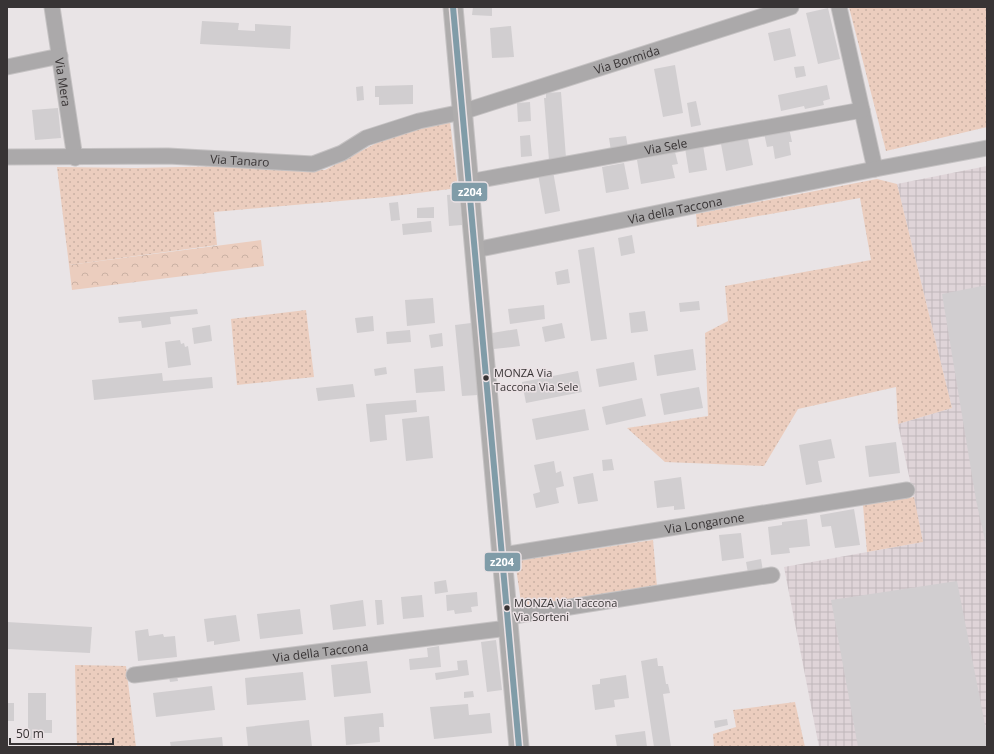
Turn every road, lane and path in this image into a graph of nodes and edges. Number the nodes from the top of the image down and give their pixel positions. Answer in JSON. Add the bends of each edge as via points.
{"nodes":[{"id":1,"x":52,"y":7,"type":"edge"},
{"id":2,"x":453,"y":7,"type":"edge"},
{"id":3,"x":791,"y":7,"type":"edge"},
{"id":4,"x":839,"y":7,"type":"edge"},
{"id":5,"x":60,"y":56,"type":"junction"},
{"id":6,"x":7,"y":67,"type":"edge"},
{"id":7,"x":862,"y":110,"type":"junction"},
{"id":8,"x":462,"y":112,"type":"junction"},
{"id":9,"x":987,"y":148,"type":"edge"},
{"id":10,"x":7,"y":157,"type":"edge"},
{"id":11,"x":75,"y":158,"type":"junction"},
{"id":12,"x":875,"y":169,"type":"junction"},
{"id":13,"x":468,"y":182,"type":"junction"},
{"id":14,"x":474,"y":250,"type":"junction"},
{"id":15,"x":907,"y":490,"type":"dead end"},
{"id":16,"x":502,"y":555,"type":"junction"},
{"id":17,"x":772,"y":575,"type":"dead end"},
{"id":18,"x":508,"y":622,"type":"junction"},
{"id":19,"x":134,"y":675,"type":"dead end"},
{"id":20,"x":518,"y":747,"type":"edge"}],
"edges":[{"from":1,"to":5,"type":"street","name":"Via Mera"},
{"from":2,"to":8,"type":"main road"},
{"from":3,"to":8,"type":"street","name":"Via Bormida"},
{"from":4,"to":7,"type":"street"},
{"from":5,"to":6,"type":"street"},
{"from":5,"to":11,"type":"street","name":"Via Mera"},
{"from":7,"to":12,"type":"street"},
{"from":7,"to":13,"type":"street","name":"Via Sele"},
{"from":8,"to":11,"type":"street","name":"Via Tanaro","via":[[419,121],[366,138],[342,153],[313,164],[168,156]]},
{"from":8,"to":13,"type":"main road"},
{"from":9,"to":12,"type":"street","name":"Via della Taccona"},
{"from":10,"to":11,"type":"street","name":"Via Tanaro"},
{"from":12,"to":14,"type":"street","name":"Via della Taccona"},
{"from":13,"to":14,"type":"main road"},
{"from":14,"to":16,"type":"main road"},
{"from":15,"to":16,"type":"street","name":"Via Longarone"},
{"from":16,"to":18,"type":"main road"},
{"from":17,"to":18,"type":"street","name":"Via della Taccona"},
{"from":18,"to":19,"type":"street","name":"Via della Taccona"},
{"from":18,"to":20,"type":"main road"}]}
